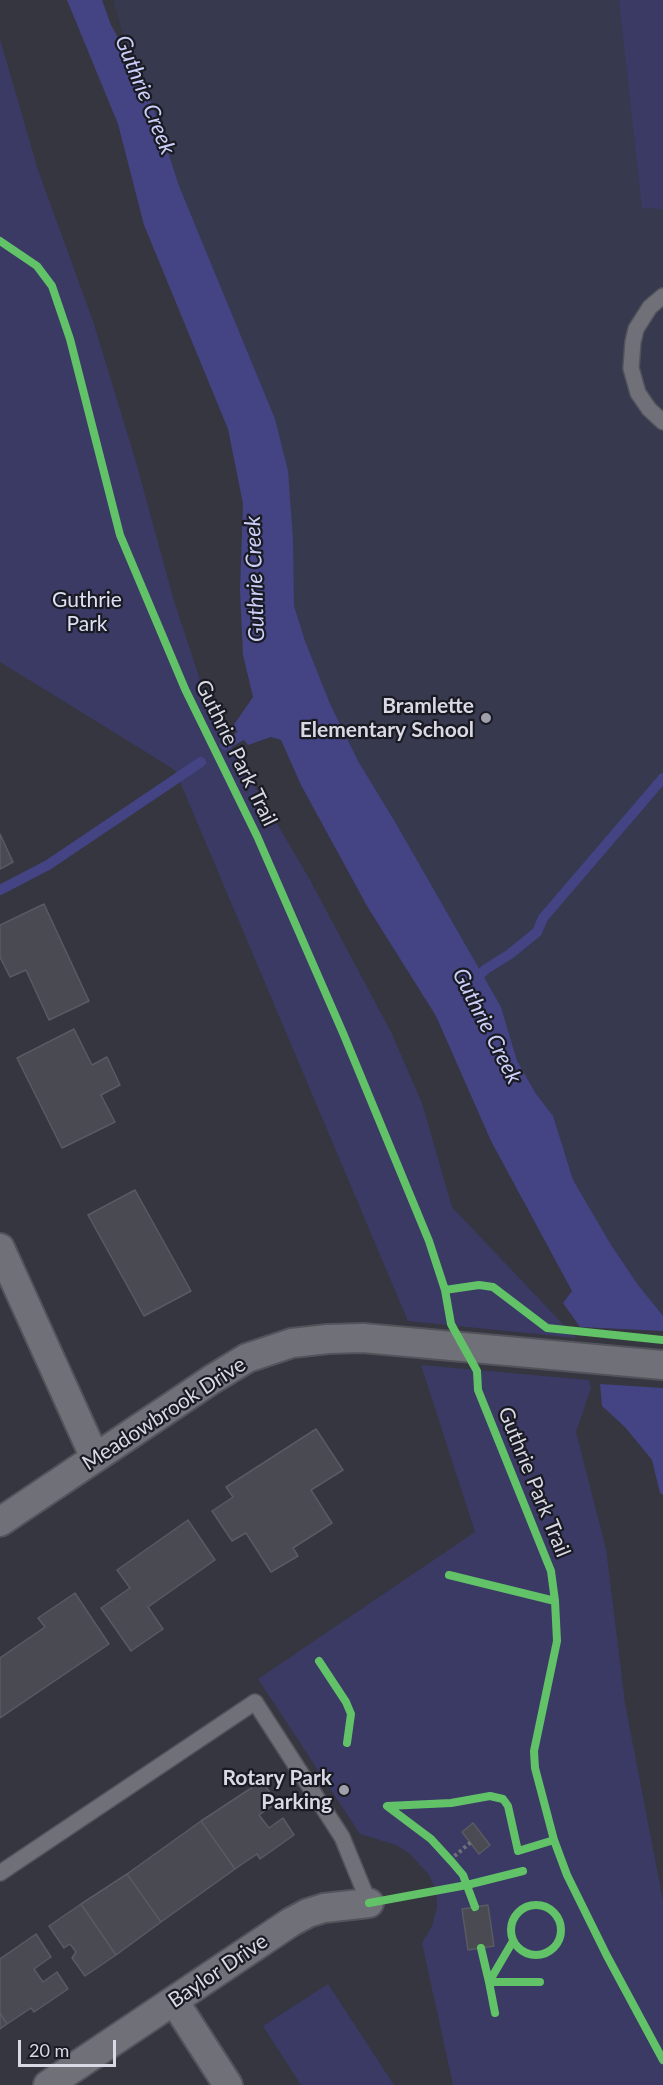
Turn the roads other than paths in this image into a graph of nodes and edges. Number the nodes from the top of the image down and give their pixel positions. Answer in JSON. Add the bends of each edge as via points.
{"nodes":[{"id":1,"x":663,"y":296,"type":"edge"},
{"id":2,"x":663,"y":422,"type":"edge"},
{"id":3,"x":0,"y":1248,"type":"edge"},
{"id":4,"x":663,"y":1365,"type":"edge"},
{"id":5,"x":95,"y":1458,"type":"junction"},
{"id":6,"x":0,"y":1522,"type":"edge"},
{"id":7,"x":0,"y":1873,"type":"edge"},
{"id":8,"x":369,"y":1902,"type":"joint"},
{"id":9,"x":174,"y":2001,"type":"junction"},
{"id":10,"x":48,"y":2085,"type":"edge"},
{"id":11,"x":228,"y":2085,"type":"edge"}],
"edges":[{"from":1,"to":2,"type":"lane","via":[[643,316],[631,355],[638,393]]},
{"from":3,"to":5,"type":"street"},
{"from":4,"to":5,"type":"street","name":"Meadowbrook Drive","via":[[363,1338],[292,1343],[230,1368]]},
{"from":5,"to":6,"type":"street","name":"Meadowbrook Drive"},
{"from":7,"to":8,"type":"lane","via":[[255,1702],[342,1838]]},
{"from":8,"to":9,"type":"street","name":"Baylor Drive","via":[[308,1912]]},
{"from":9,"to":10,"type":"street","name":"Baylor Drive"},
{"from":9,"to":11,"type":"street"}]}
